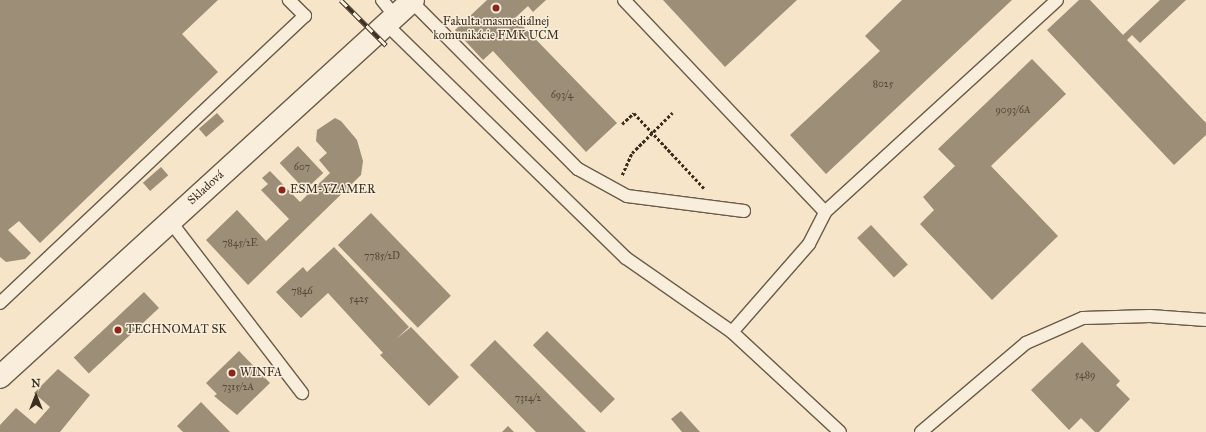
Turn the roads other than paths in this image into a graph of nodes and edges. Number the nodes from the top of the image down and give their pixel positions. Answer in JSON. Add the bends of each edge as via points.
{"nodes":[{"id":1,"x":290,"y":0,"type":"edge"},
{"id":2,"x":624,"y":0,"type":"edge"},
{"id":3,"x":1057,"y":0,"type":"edge"},
{"id":4,"x":412,"y":1,"type":"edge"},
{"id":5,"x":388,"y":13,"type":"edge"},
{"id":6,"x":744,"y":211,"type":"dead end"},
{"id":7,"x":825,"y":212,"type":"junction"},
{"id":8,"x":170,"y":221,"type":"junction"},
{"id":9,"x":0,"y":303,"type":"edge"},
{"id":10,"x":1206,"y":320,"type":"edge"},
{"id":11,"x":732,"y":332,"type":"junction"},
{"id":12,"x":0,"y":377,"type":"edge"},
{"id":13,"x":302,"y":393,"type":"dead end"},
{"id":14,"x":840,"y":432,"type":"edge"},
{"id":15,"x":921,"y":432,"type":"edge"}],
"edges":[{"from":1,"to":9,"type":"lane","via":[[305,16]]},
{"from":2,"to":7,"type":"lane"},
{"from":3,"to":7,"type":"lane"},
{"from":4,"to":5,"type":"street","name":"Skladová"},
{"from":4,"to":6,"type":"lane","via":[[578,170],[627,196]]},
{"from":5,"to":8,"type":"street","name":"Skladová"},
{"from":5,"to":11,"type":"lane","via":[[626,258]]},
{"from":7,"to":11,"type":"lane","via":[[809,244]]},
{"from":8,"to":12,"type":"street","name":"Skladová"},
{"from":8,"to":13,"type":"lane"},
{"from":10,"to":15,"type":"lane","via":[[1150,316],[1083,318],[1026,343]]},
{"from":11,"to":14,"type":"lane"}]}
